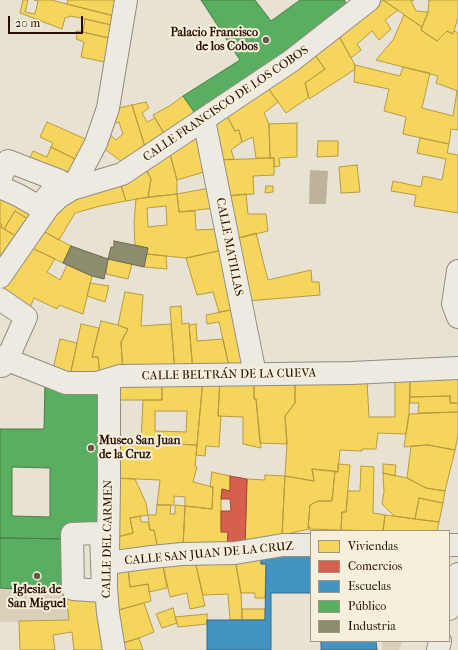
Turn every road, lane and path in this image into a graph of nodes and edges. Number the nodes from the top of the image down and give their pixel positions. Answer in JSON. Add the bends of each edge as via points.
{"nodes":[{"id":1,"x":126,"y":0,"type":"edge"},
{"id":2,"x":369,"y":0,"type":"edge"},
{"id":3,"x":204,"y":120,"type":"junction"},
{"id":4,"x":72,"y":189,"type":"junction"},
{"id":5,"x":3,"y":266,"type":"edge"},
{"id":6,"x":458,"y":270,"type":"edge"},
{"id":7,"x":0,"y":293,"type":"edge"},
{"id":8,"x":0,"y":299,"type":"edge"},
{"id":9,"x":458,"y":314,"type":"edge"},
{"id":10,"x":458,"y":317,"type":"edge"},
{"id":11,"x":2,"y":361,"type":"edge"},
{"id":12,"x":458,"y":368,"type":"edge"},
{"id":13,"x":255,"y":374,"type":"junction"},
{"id":14,"x":108,"y":380,"type":"junction"},
{"id":15,"x":310,"y":545,"type":"edge"},
{"id":16,"x":107,"y":563,"type":"junction"},
{"id":17,"x":458,"y":574,"type":"edge"},
{"id":18,"x":453,"y":602,"type":"edge"},
{"id":19,"x":114,"y":650,"type":"edge"}],
"edges":[{"from":1,"to":4,"type":"street","via":[[108,108],[96,143]]},
{"from":2,"to":3,"type":"street","name":"CALLE FRANCISCO DE LOS COBOS","via":[[291,62]]},
{"from":3,"to":4,"type":"street","name":"CALLE FRANCISCO DE LOS COBOS","via":[[122,174]]},
{"from":3,"to":13,"type":"street","name":"CALLE MATILLAS"},
{"from":4,"to":5,"type":"street","via":[[49,206]]},
{"from":5,"to":7,"type":"street","via":[[15,267]]},
{"from":6,"to":9,"type":"street","via":[[453,304]]},
{"from":8,"to":11,"type":"street","via":[[26,317],[10,355]]},
{"from":9,"to":10,"type":"street"},
{"from":11,"to":14,"type":"street","name":"CALLE BELTRÁN DE LA CUEVA","via":[[66,383],[98,383]]},
{"from":12,"to":13,"type":"street","name":"CALLE BELTRÁN DE LA CUEVA"},
{"from":13,"to":14,"type":"street","name":"CALLE BELTRÁN DE LA CUEVA","via":[[120,376]]},
{"from":14,"to":16,"type":"street","name":"CALLE DEL CARMEN"},
{"from":15,"to":16,"type":"street","name":"CALLE SAN JUAN DE LA CRUZ","via":[[283,545],[235,553],[182,554]]},
{"from":16,"to":19,"type":"street","name":"CALLE DEL CARMEN","via":[[106,588]]},
{"from":17,"to":18,"type":"street"}]}
